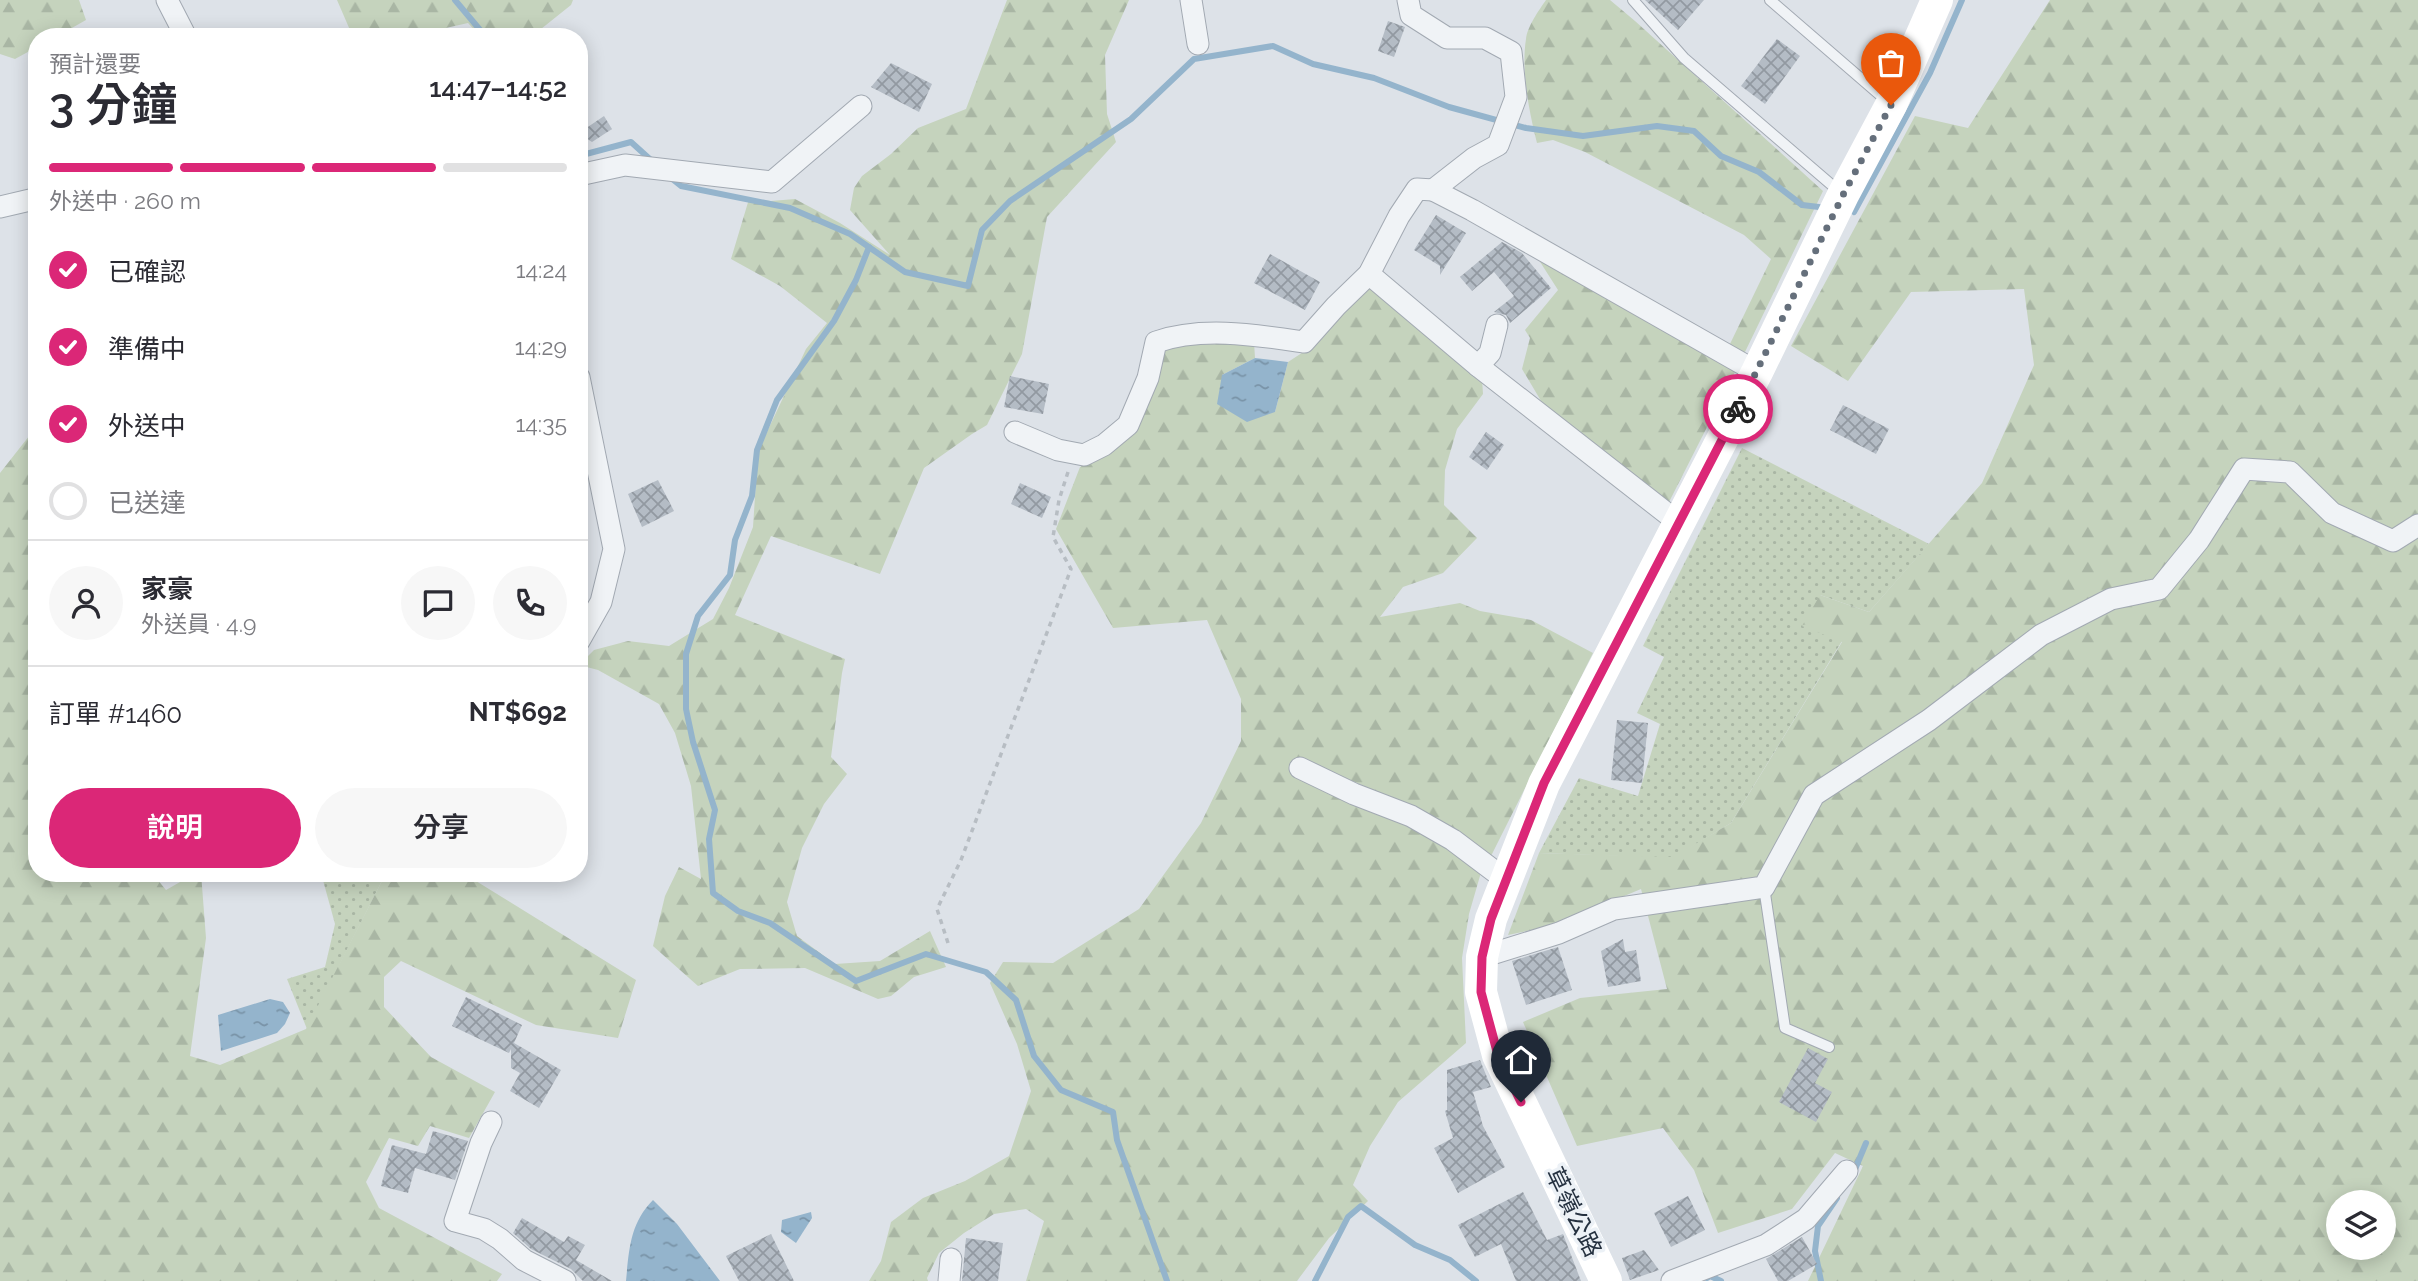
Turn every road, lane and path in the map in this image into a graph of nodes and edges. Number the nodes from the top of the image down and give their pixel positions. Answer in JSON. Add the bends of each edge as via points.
{"nodes":[{"id":1,"x":167,"y":0,"type":"edge"},
{"id":2,"x":1191,"y":0,"type":"edge"},
{"id":3,"x":1408,"y":0,"type":"edge"},
{"id":4,"x":1633,"y":0,"type":"edge"},
{"id":5,"x":1770,"y":0,"type":"edge"},
{"id":6,"x":1937,"y":0,"type":"edge"},
{"id":7,"x":181,"y":28,"type":"edge"},
{"id":8,"x":1198,"y":44,"type":"dead end"},
{"id":9,"x":1891,"y":105,"type":"junction"},
{"id":10,"x":861,"y":106,"type":"dead end"},
{"id":11,"x":588,"y":174,"type":"edge"},
{"id":12,"x":1433,"y":190,"type":"junction"},
{"id":13,"x":1843,"y":195,"type":"junction"},
{"id":14,"x":28,"y":201,"type":"edge"},
{"id":15,"x":0,"y":208,"type":"edge"},
{"id":16,"x":1369,"y":274,"type":"junction"},
{"id":17,"x":1497,"y":325,"type":"dead end"},
{"id":18,"x":1478,"y":366,"type":"junction"},
{"id":19,"x":1757,"y":372,"type":"junction"},
{"id":20,"x":588,"y":421,"type":"edge"},
{"id":21,"x":1015,"y":432,"type":"dead end"},
{"id":22,"x":1074,"y":454,"type":"junction"},
{"id":23,"x":1679,"y":523,"type":"junction"},
{"id":24,"x":2418,"y":525,"type":"edge"},
{"id":25,"x":588,"y":625,"type":"edge"},
{"id":26,"x":1300,"y":768,"type":"dead end"},
{"id":27,"x":1506,"y":880,"type":"junction"},
{"id":28,"x":1764,"y":887,"type":"junction"},
{"id":29,"x":948,"y":943,"type":"dead end"},
{"id":30,"x":1482,"y":957,"type":"junction"},
{"id":31,"x":1829,"y":1047,"type":"dead end"},
{"id":32,"x":491,"y":1122,"type":"dead end"},
{"id":33,"x":1847,"y":1171,"type":"dead end"},
{"id":34,"x":951,"y":1259,"type":"dead end"},
{"id":35,"x":565,"y":1281,"type":"edge"},
{"id":36,"x":949,"y":1281,"type":"edge"},
{"id":37,"x":1606,"y":1281,"type":"edge"},
{"id":38,"x":1672,"y":1281,"type":"edge"}],
"edges":[{"from":1,"to":7,"type":"street"},
{"from":2,"to":8,"type":"street"},
{"from":3,"to":12,"type":"street","via":[[1411,15],[1447,37],[1485,38],[1511,52],[1516,97],[1498,145]]},
{"from":4,"to":13,"type":"lane","via":[[1684,58]]},
{"from":5,"to":9,"type":"lane"},
{"from":6,"to":9,"type":"main road","name":"草嶺公路"},
{"from":9,"to":13,"type":"main road","name":"草嶺公路"},
{"from":10,"to":11,"type":"street","via":[[772,182],[625,164]]},
{"from":12,"to":16,"type":"street","via":[[1417,188]]},
{"from":12,"to":19,"type":"street"},
{"from":13,"to":19,"type":"main road","name":"草嶺公路"},
{"from":14,"to":15,"type":"street"},
{"from":16,"to":18,"type":"street"},
{"from":16,"to":22,"type":"street","via":[[1304,342],[1217,334],[1174,336],[1156,342],[1128,425],[1104,445],[1084,455]]},
{"from":17,"to":18,"type":"street","via":[[1490,353]]},
{"from":18,"to":23,"type":"street"},
{"from":19,"to":23,"type":"main road","name":"草嶺公路"},
{"from":20,"to":25,"type":"street","via":[[614,549],[601,603]]},
{"from":21,"to":22,"type":"street"},
{"from":22,"to":29,"type":"path","via":[[1053,537],[1071,569],[961,860],[937,909]]},
{"from":23,"to":27,"type":"main road","name":"草嶺公路","via":[[1544,783]]},
{"from":24,"to":28,"type":"street","via":[[2393,541],[2332,513],[2290,472],[2244,469],[2199,540],[2160,589],[2111,599],[2041,635],[1929,720],[1814,795]]},
{"from":26,"to":27,"type":"street","via":[[1411,816],[1453,840]]},
{"from":27,"to":30,"type":"main road","name":"草嶺公路"},
{"from":28,"to":30,"type":"street","via":[[1614,909],[1559,933]]},
{"from":28,"to":31,"type":"lane","via":[[1785,1028]]},
{"from":30,"to":37,"type":"main road","name":"草嶺公路","via":[[1481,992],[1498,1055]]},
{"from":32,"to":35,"type":"street","via":[[455,1221],[484,1229],[524,1260]]},
{"from":33,"to":38,"type":"street","via":[[1806,1219],[1766,1245]]},
{"from":34,"to":36,"type":"street"}]}
